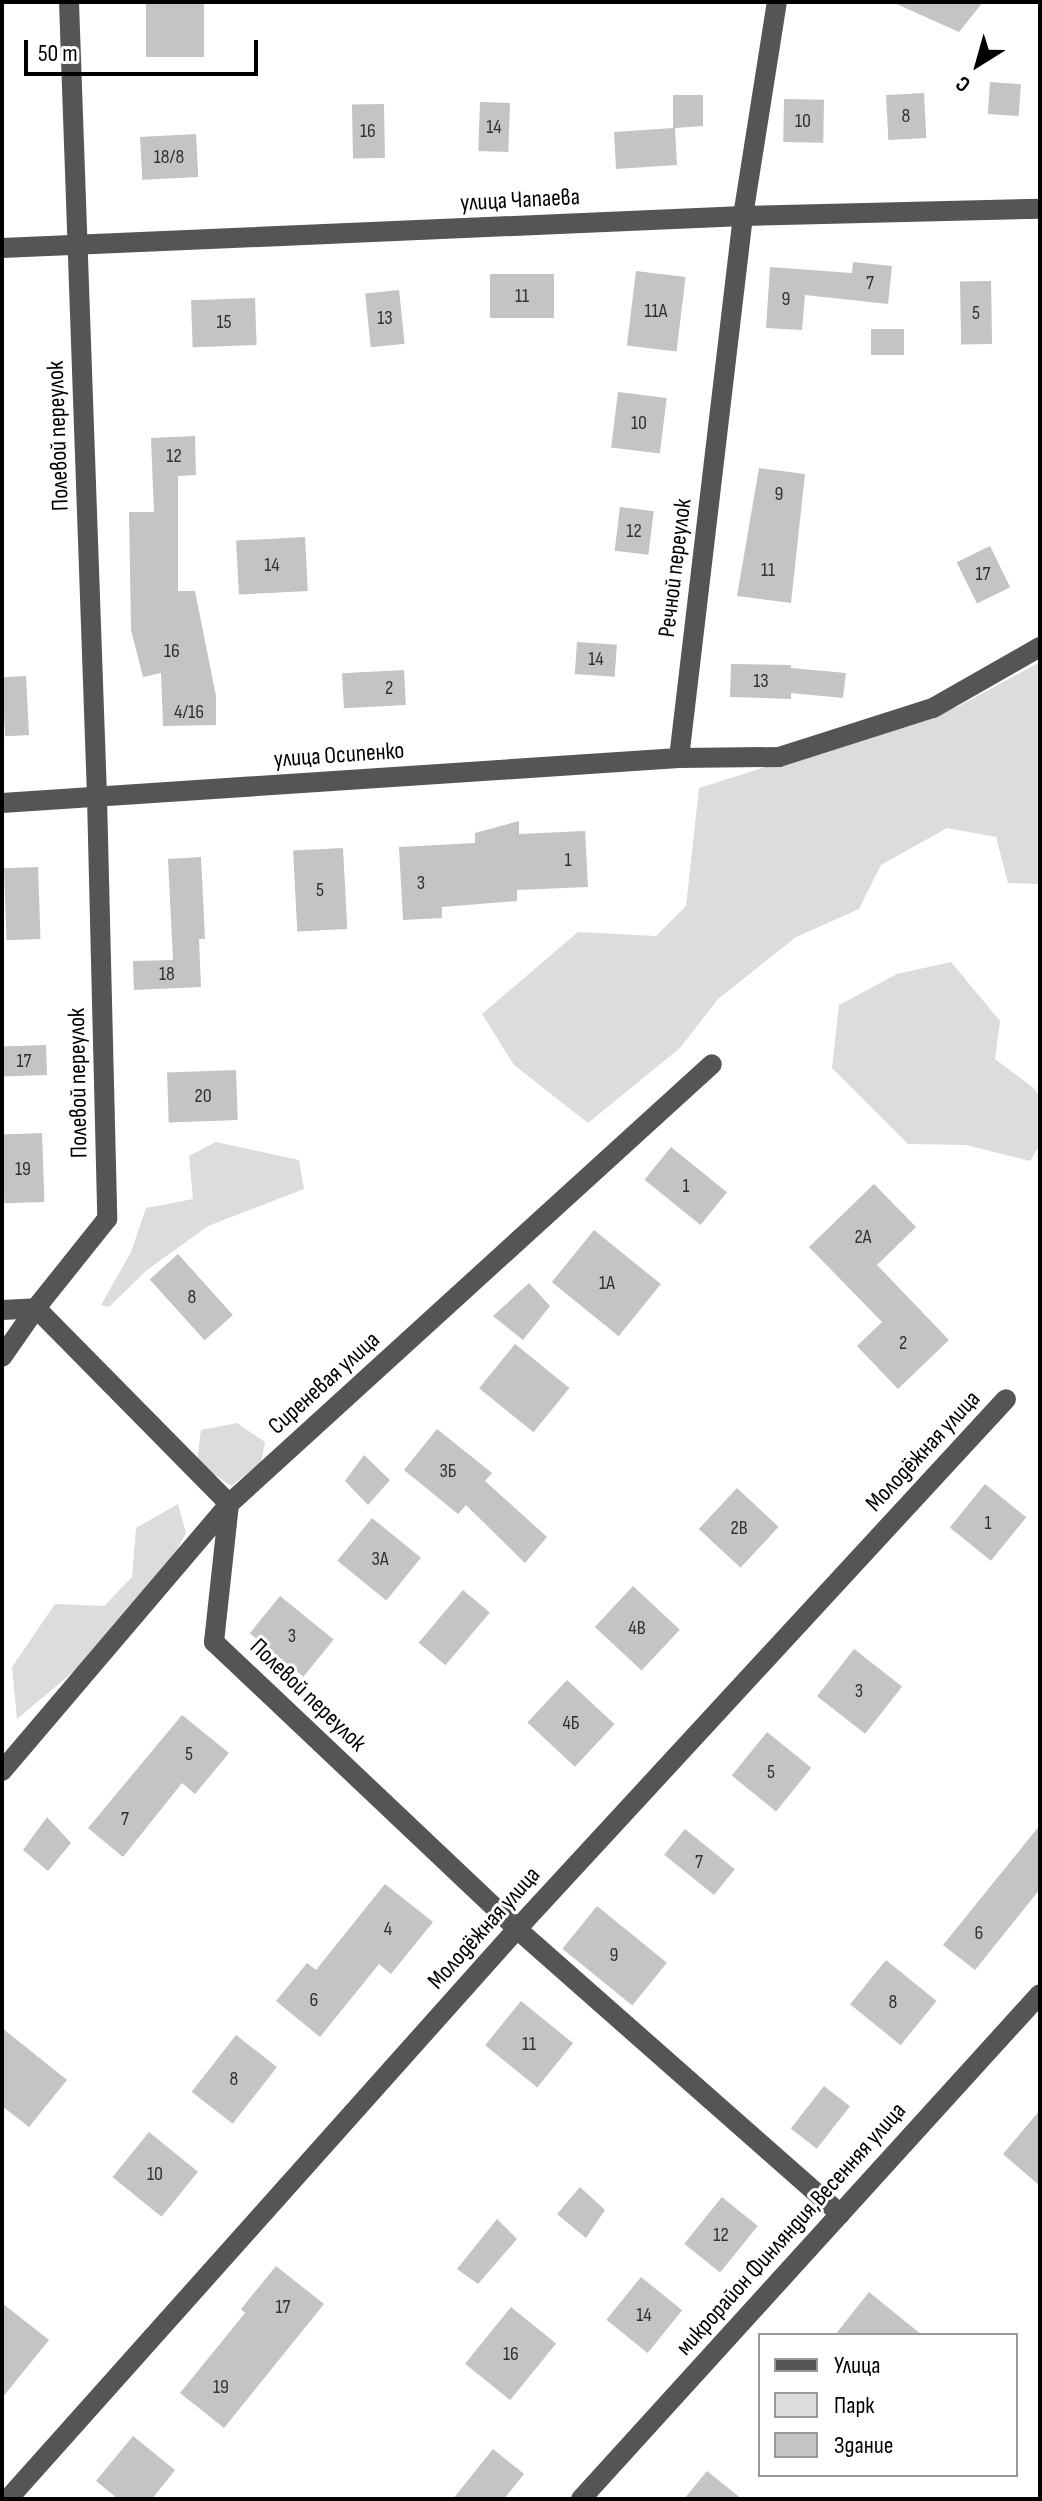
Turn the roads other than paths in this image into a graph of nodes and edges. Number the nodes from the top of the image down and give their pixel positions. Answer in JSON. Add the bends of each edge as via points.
{"nodes":[{"id":1,"x":69,"y":2,"type":"edge"},
{"id":2,"x":777,"y":2,"type":"edge"},
{"id":3,"x":1040,"y":209,"type":"edge"},
{"id":4,"x":743,"y":216,"type":"junction"},
{"id":5,"x":77,"y":245,"type":"junction"},
{"id":6,"x":2,"y":248,"type":"edge"},
{"id":7,"x":1040,"y":647,"type":"edge"},
{"id":8,"x":679,"y":758,"type":"junction"},
{"id":9,"x":97,"y":797,"type":"junction"},
{"id":10,"x":2,"y":803,"type":"edge"},
{"id":11,"x":712,"y":1064,"type":"dead end"},
{"id":12,"x":36,"y":1308,"type":"junction"},
{"id":13,"x":2,"y":1310,"type":"edge"},
{"id":14,"x":2,"y":1357,"type":"edge"},
{"id":15,"x":1006,"y":1399,"type":"dead end"},
{"id":16,"x":229,"y":1504,"type":"junction"},
{"id":17,"x":2,"y":1771,"type":"edge"},
{"id":18,"x":517,"y":1929,"type":"junction"},
{"id":19,"x":1040,"y":1994,"type":"edge"},
{"id":20,"x":840,"y":2214,"type":"junction"},
{"id":21,"x":8,"y":2499,"type":"edge"},
{"id":22,"x":581,"y":2499,"type":"edge"}],
"edges":[{"from":1,"to":5,"type":"street","name":"Полевой переулок"},
{"from":2,"to":4,"type":"street","name":"Речной переулок"},
{"from":3,"to":4,"type":"street","name":"улица Чапаева"},
{"from":4,"to":5,"type":"street","name":"улица Чапаева"},
{"from":4,"to":8,"type":"street","name":"Речной переулок"},
{"from":5,"to":6,"type":"street","name":"улица Чапаева"},
{"from":5,"to":9,"type":"street","name":"Полевой переулок"},
{"from":7,"to":8,"type":"street","via":[[933,708],[779,757]]},
{"from":8,"to":9,"type":"street","name":"улица Осипенко"},
{"from":9,"to":10,"type":"street","name":"улица Осипенко"},
{"from":9,"to":12,"type":"street","name":"Полевой переулок","via":[[107,1219]]},
{"from":11,"to":16,"type":"street","name":"Сиреневая улица"},
{"from":12,"to":13,"type":"street"},
{"from":12,"to":14,"type":"street","name":"Полевой переулок"},
{"from":12,"to":16,"type":"street"},
{"from":15,"to":18,"type":"street","name":"Молодёжная улица"},
{"from":16,"to":17,"type":"street","name":"Сиреневая улица"},
{"from":16,"to":18,"type":"street","name":"Полевой переулок","via":[[214,1642]]},
{"from":18,"to":20,"type":"street"},
{"from":18,"to":21,"type":"street","name":"Молодёжная улица"},
{"from":19,"to":20,"type":"street","name":"микрорайон Финляндия,Весенняя улица"},
{"from":20,"to":22,"type":"street","name":"микрорайон Финляндия,Весенняя улица"}]}
